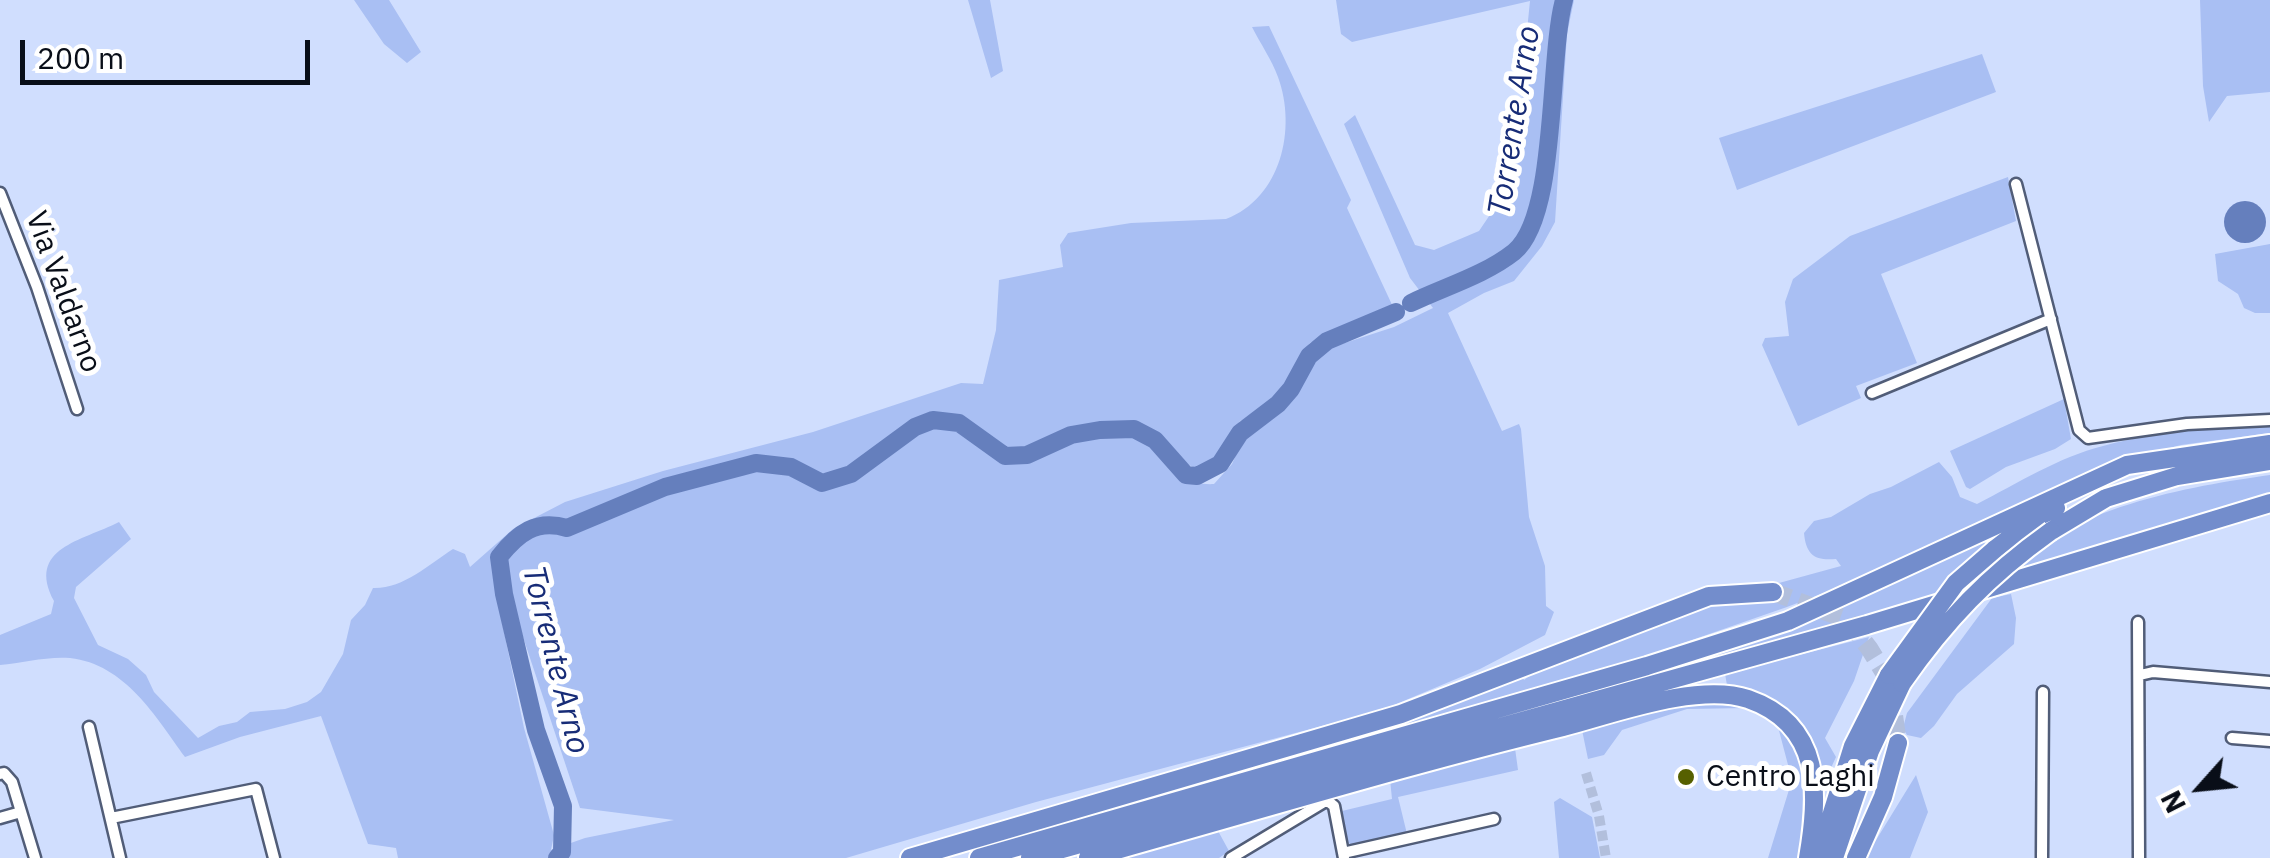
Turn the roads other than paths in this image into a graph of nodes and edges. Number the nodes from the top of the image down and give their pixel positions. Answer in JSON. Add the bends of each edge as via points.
{"nodes":[{"id":1,"x":2016,"y":184,"type":"dead end"},
{"id":2,"x":0,"y":192,"type":"edge"},
{"id":3,"x":2051,"y":319,"type":"junction"},
{"id":4,"x":1872,"y":393,"type":"dead end"},
{"id":5,"x":77,"y":409,"type":"dead end"},
{"id":6,"x":2270,"y":420,"type":"edge"},
{"id":7,"x":2270,"y":444,"type":"edge"},
{"id":8,"x":2171,"y":458,"type":"junction"},
{"id":9,"x":2270,"y":461,"type":"edge"},
{"id":10,"x":2270,"y":502,"type":"edge"},
{"id":11,"x":1774,"y":592,"type":"tunnel mouth"},
{"id":12,"x":2138,"y":622,"type":"dead end"},
{"id":13,"x":2140,"y":674,"type":"junction"},
{"id":14,"x":1896,"y":679,"type":"junction"},
{"id":15,"x":2270,"y":682,"type":"edge"},
{"id":16,"x":2043,"y":692,"type":"dead end"},
{"id":17,"x":89,"y":727,"type":"dead end"},
{"id":18,"x":2232,"y":738,"type":"dead end"},
{"id":19,"x":2270,"y":741,"type":"edge"},
{"id":20,"x":1898,"y":743,"type":"tunnel mouth"},
{"id":21,"x":0,"y":774,"type":"edge"},
{"id":22,"x":21,"y":812,"type":"junction"},
{"id":23,"x":0,"y":818,"type":"edge"},
{"id":24,"x":111,"y":818,"type":"junction"},
{"id":25,"x":1494,"y":819,"type":"dead end"},
{"id":26,"x":1344,"y":855,"type":"edge"},
{"id":27,"x":35,"y":858,"type":"edge"},
{"id":28,"x":120,"y":858,"type":"edge"},
{"id":29,"x":274,"y":858,"type":"edge"},
{"id":30,"x":910,"y":858,"type":"edge"},
{"id":31,"x":979,"y":858,"type":"edge"},
{"id":32,"x":1030,"y":858,"type":"edge"},
{"id":33,"x":1088,"y":858,"type":"edge"},
{"id":34,"x":1231,"y":858,"type":"edge"},
{"id":35,"x":1808,"y":858,"type":"edge"},
{"id":36,"x":1818,"y":858,"type":"edge"},
{"id":37,"x":1834,"y":858,"type":"edge"},
{"id":38,"x":1856,"y":858,"type":"edge"},
{"id":39,"x":2042,"y":858,"type":"edge"},
{"id":40,"x":2139,"y":858,"type":"edge"}],
"edges":[{"from":1,"to":3,"type":"street"},
{"from":2,"to":5,"type":"street","name":"Via Valdarno"},
{"from":3,"to":4,"type":"street"},
{"from":3,"to":6,"type":"street","via":[[2079,430],[2088,438]]},
{"from":7,"to":8,"type":"highway"},
{"from":8,"to":14,"type":"highway","bridge":true,"via":[[2038,518],[1994,550],[1956,583]]},
{"from":8,"to":31,"type":"highway","via":[[2093,478],[1788,620]]},
{"from":9,"to":14,"type":"highway","bridge":true,"via":[[2177,476],[2106,498],[2006,563]]},
{"from":10,"to":32,"type":"highway","via":[[1866,625]]},
{"from":11,"to":30,"type":"highway","via":[[1709,596],[1401,714]]},
{"from":12,"to":13,"type":"street"},
{"from":13,"to":15,"type":"street"},
{"from":13,"to":40,"type":"street"},
{"from":14,"to":36,"type":"highway","via":[[1853,746]]},
{"from":14,"to":37,"type":"highway"},
{"from":16,"to":39,"type":"street"},
{"from":17,"to":24,"type":"street"},
{"from":18,"to":19,"type":"street"},
{"from":20,"to":38,"type":"highway","via":[[1884,796]]},
{"from":21,"to":22,"type":"street","via":[[12,782]]},
{"from":22,"to":23,"type":"street"},
{"from":22,"to":27,"type":"street"},
{"from":24,"to":28,"type":"street"},
{"from":24,"to":29,"type":"street","via":[[256,789]]},
{"from":25,"to":26,"type":"street"},
{"from":26,"to":34,"type":"street","via":[[1329,802]]},
{"from":33,"to":35,"type":"highway","via":[[1450,755],[1716,694],[1774,711],[1802,743],[1814,773],[1816,809]]}]}
